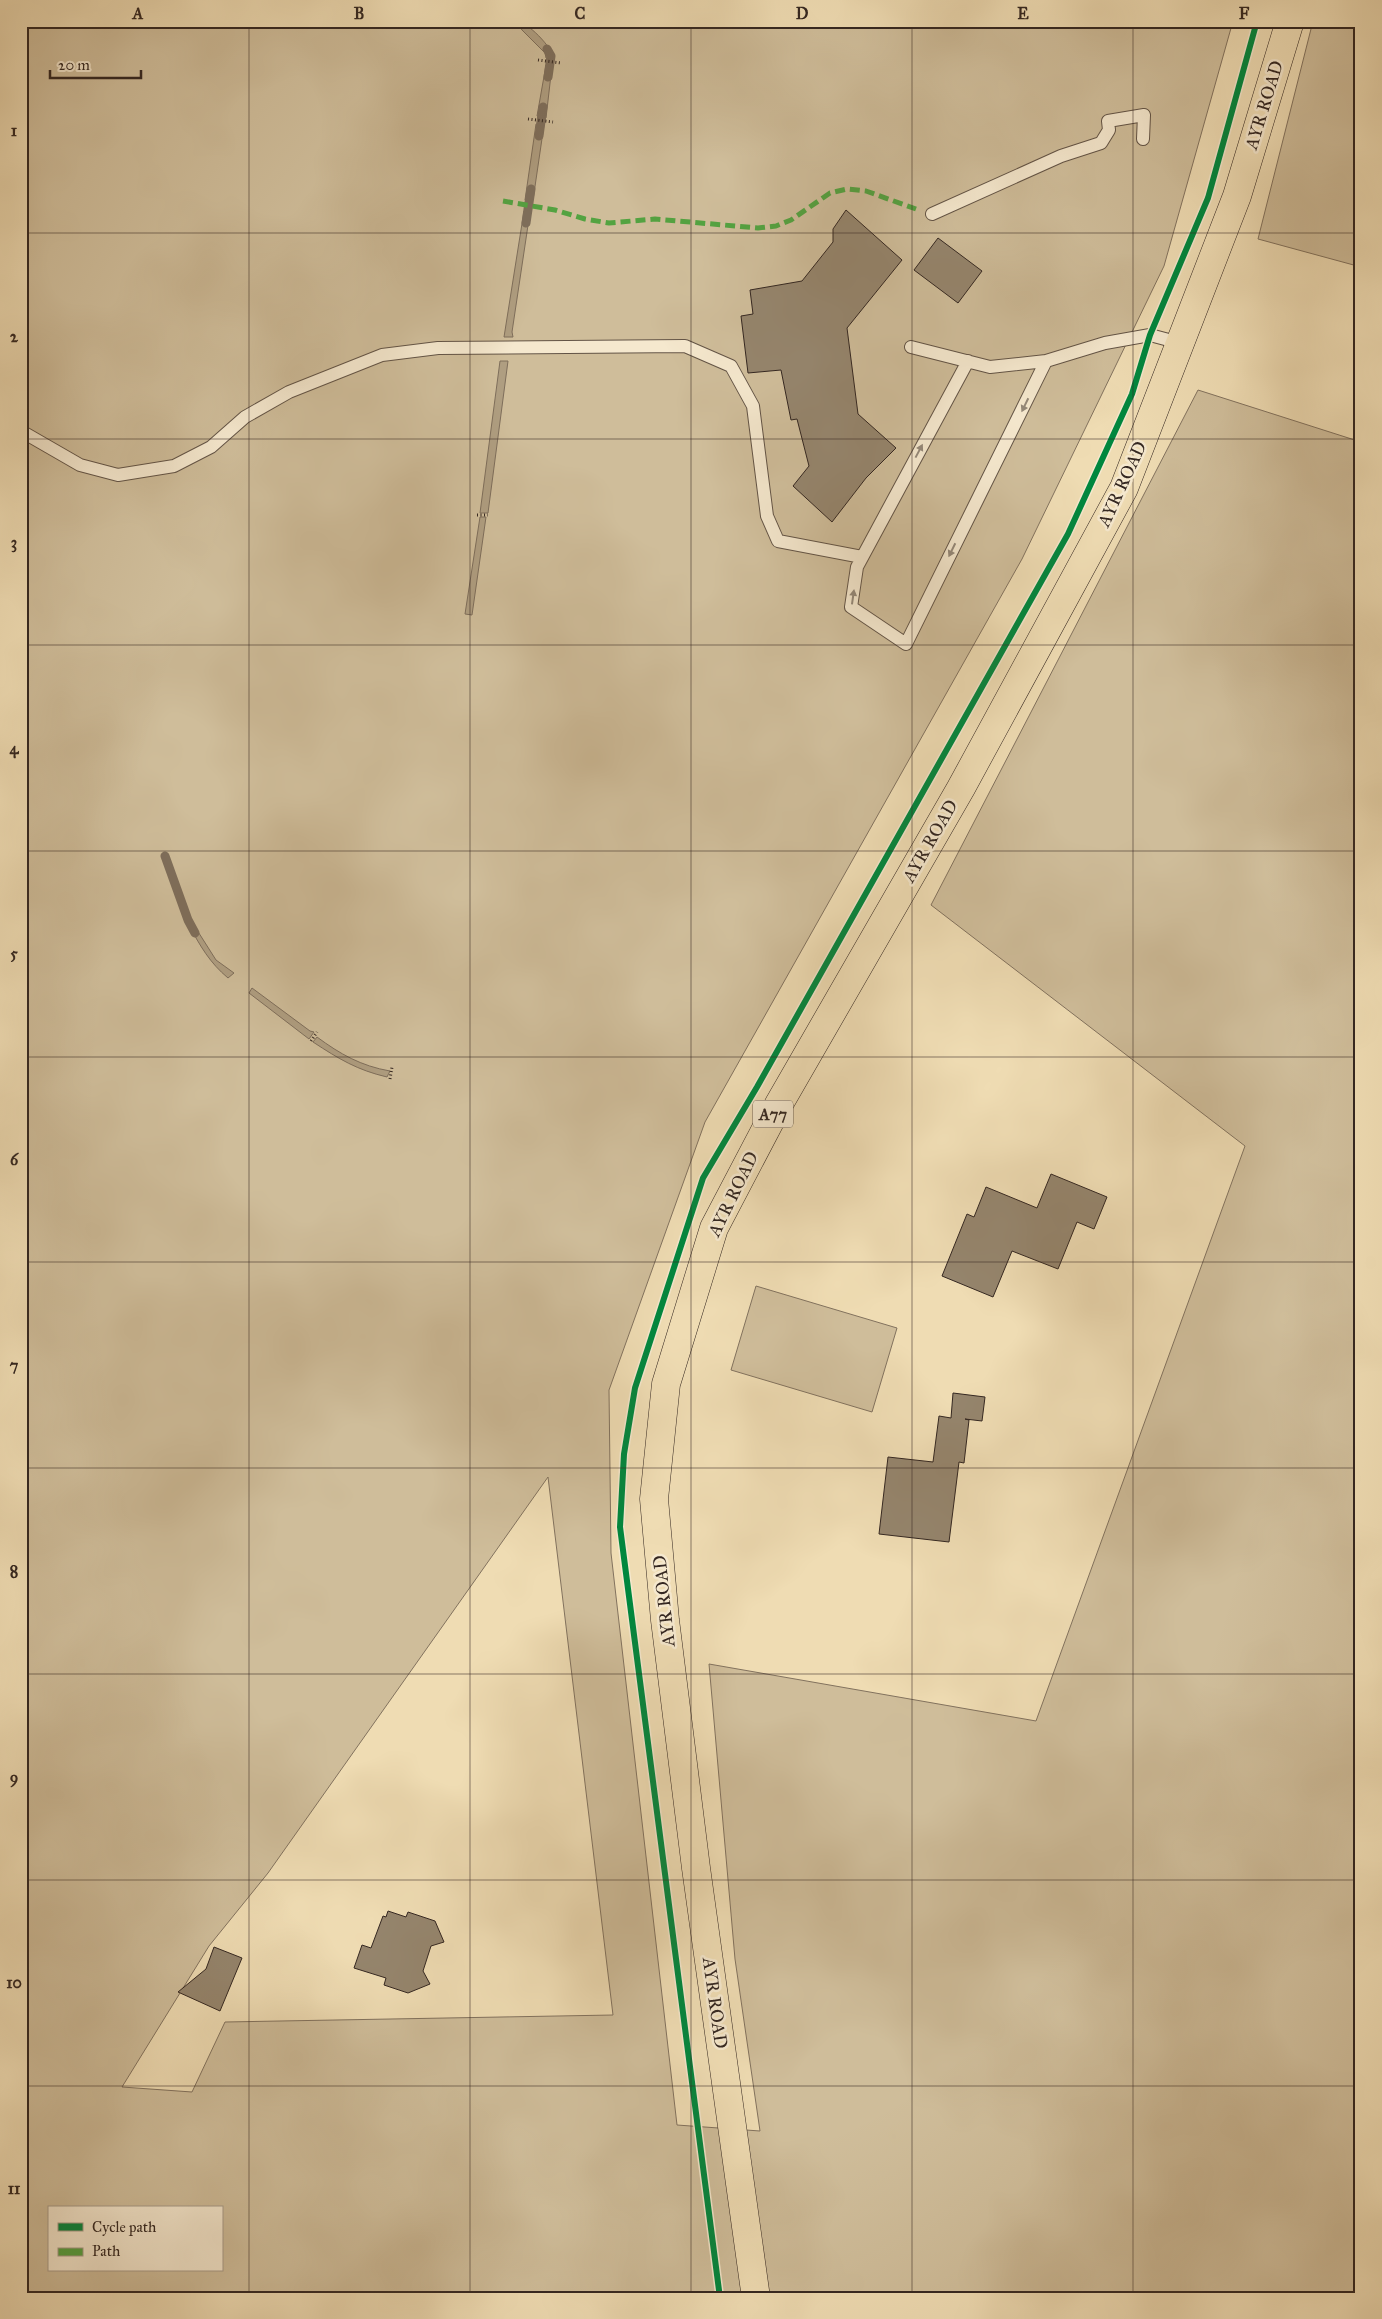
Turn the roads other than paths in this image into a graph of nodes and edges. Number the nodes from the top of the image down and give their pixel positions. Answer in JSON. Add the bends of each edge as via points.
{"nodes":[{"id":1,"x":1290,"y":21,"type":"edge"},
{"id":2,"x":1143,"y":139,"type":"dead end"},
{"id":3,"x":932,"y":214,"type":"dead end"},
{"id":4,"x":1180,"y":343,"type":"junction"},
{"id":5,"x":911,"y":347,"type":"dead end"},
{"id":6,"x":968,"y":361,"type":"junction"},
{"id":7,"x":1046,"y":361,"type":"junction"},
{"id":8,"x":21,"y":431,"type":"edge"},
{"id":9,"x":862,"y":557,"type":"junction"},
{"id":10,"x":756,"y":2298,"type":"edge"}],
"edges":[{"from":1,"to":4,"type":"main road","name":"AYR ROAD","number":"A77","via":[[1237,196]]},
{"from":2,"to":3,"type":"lane","via":[[1144,115],[1108,121],[1109,130],[1101,143],[1061,156]]},
{"from":4,"to":7,"type":"lane","via":[[1150,335],[1105,343]]},
{"from":4,"to":10,"type":"main road","name":"AYR ROAD","number":"A77","via":[[1124,488],[961,788],[778,1104],[714,1228],[666,1384],[654,1499],[665,1620]]},
{"from":5,"to":6,"type":"lane"},
{"from":6,"to":7,"type":"lane","via":[[990,367]]},
{"from":9,"to":6,"type":"lane","one_way":true},
{"from":7,"to":9,"type":"lane","one_way":true,"via":[[906,644],[852,607],[857,567]]},
{"from":8,"to":9,"type":"lane","via":[[80,465],[118,474],[174,466],[210,447],[245,417],[289,392],[382,355],[438,348],[685,346],[731,366],[753,406],[766,516],[778,541]]}]}
